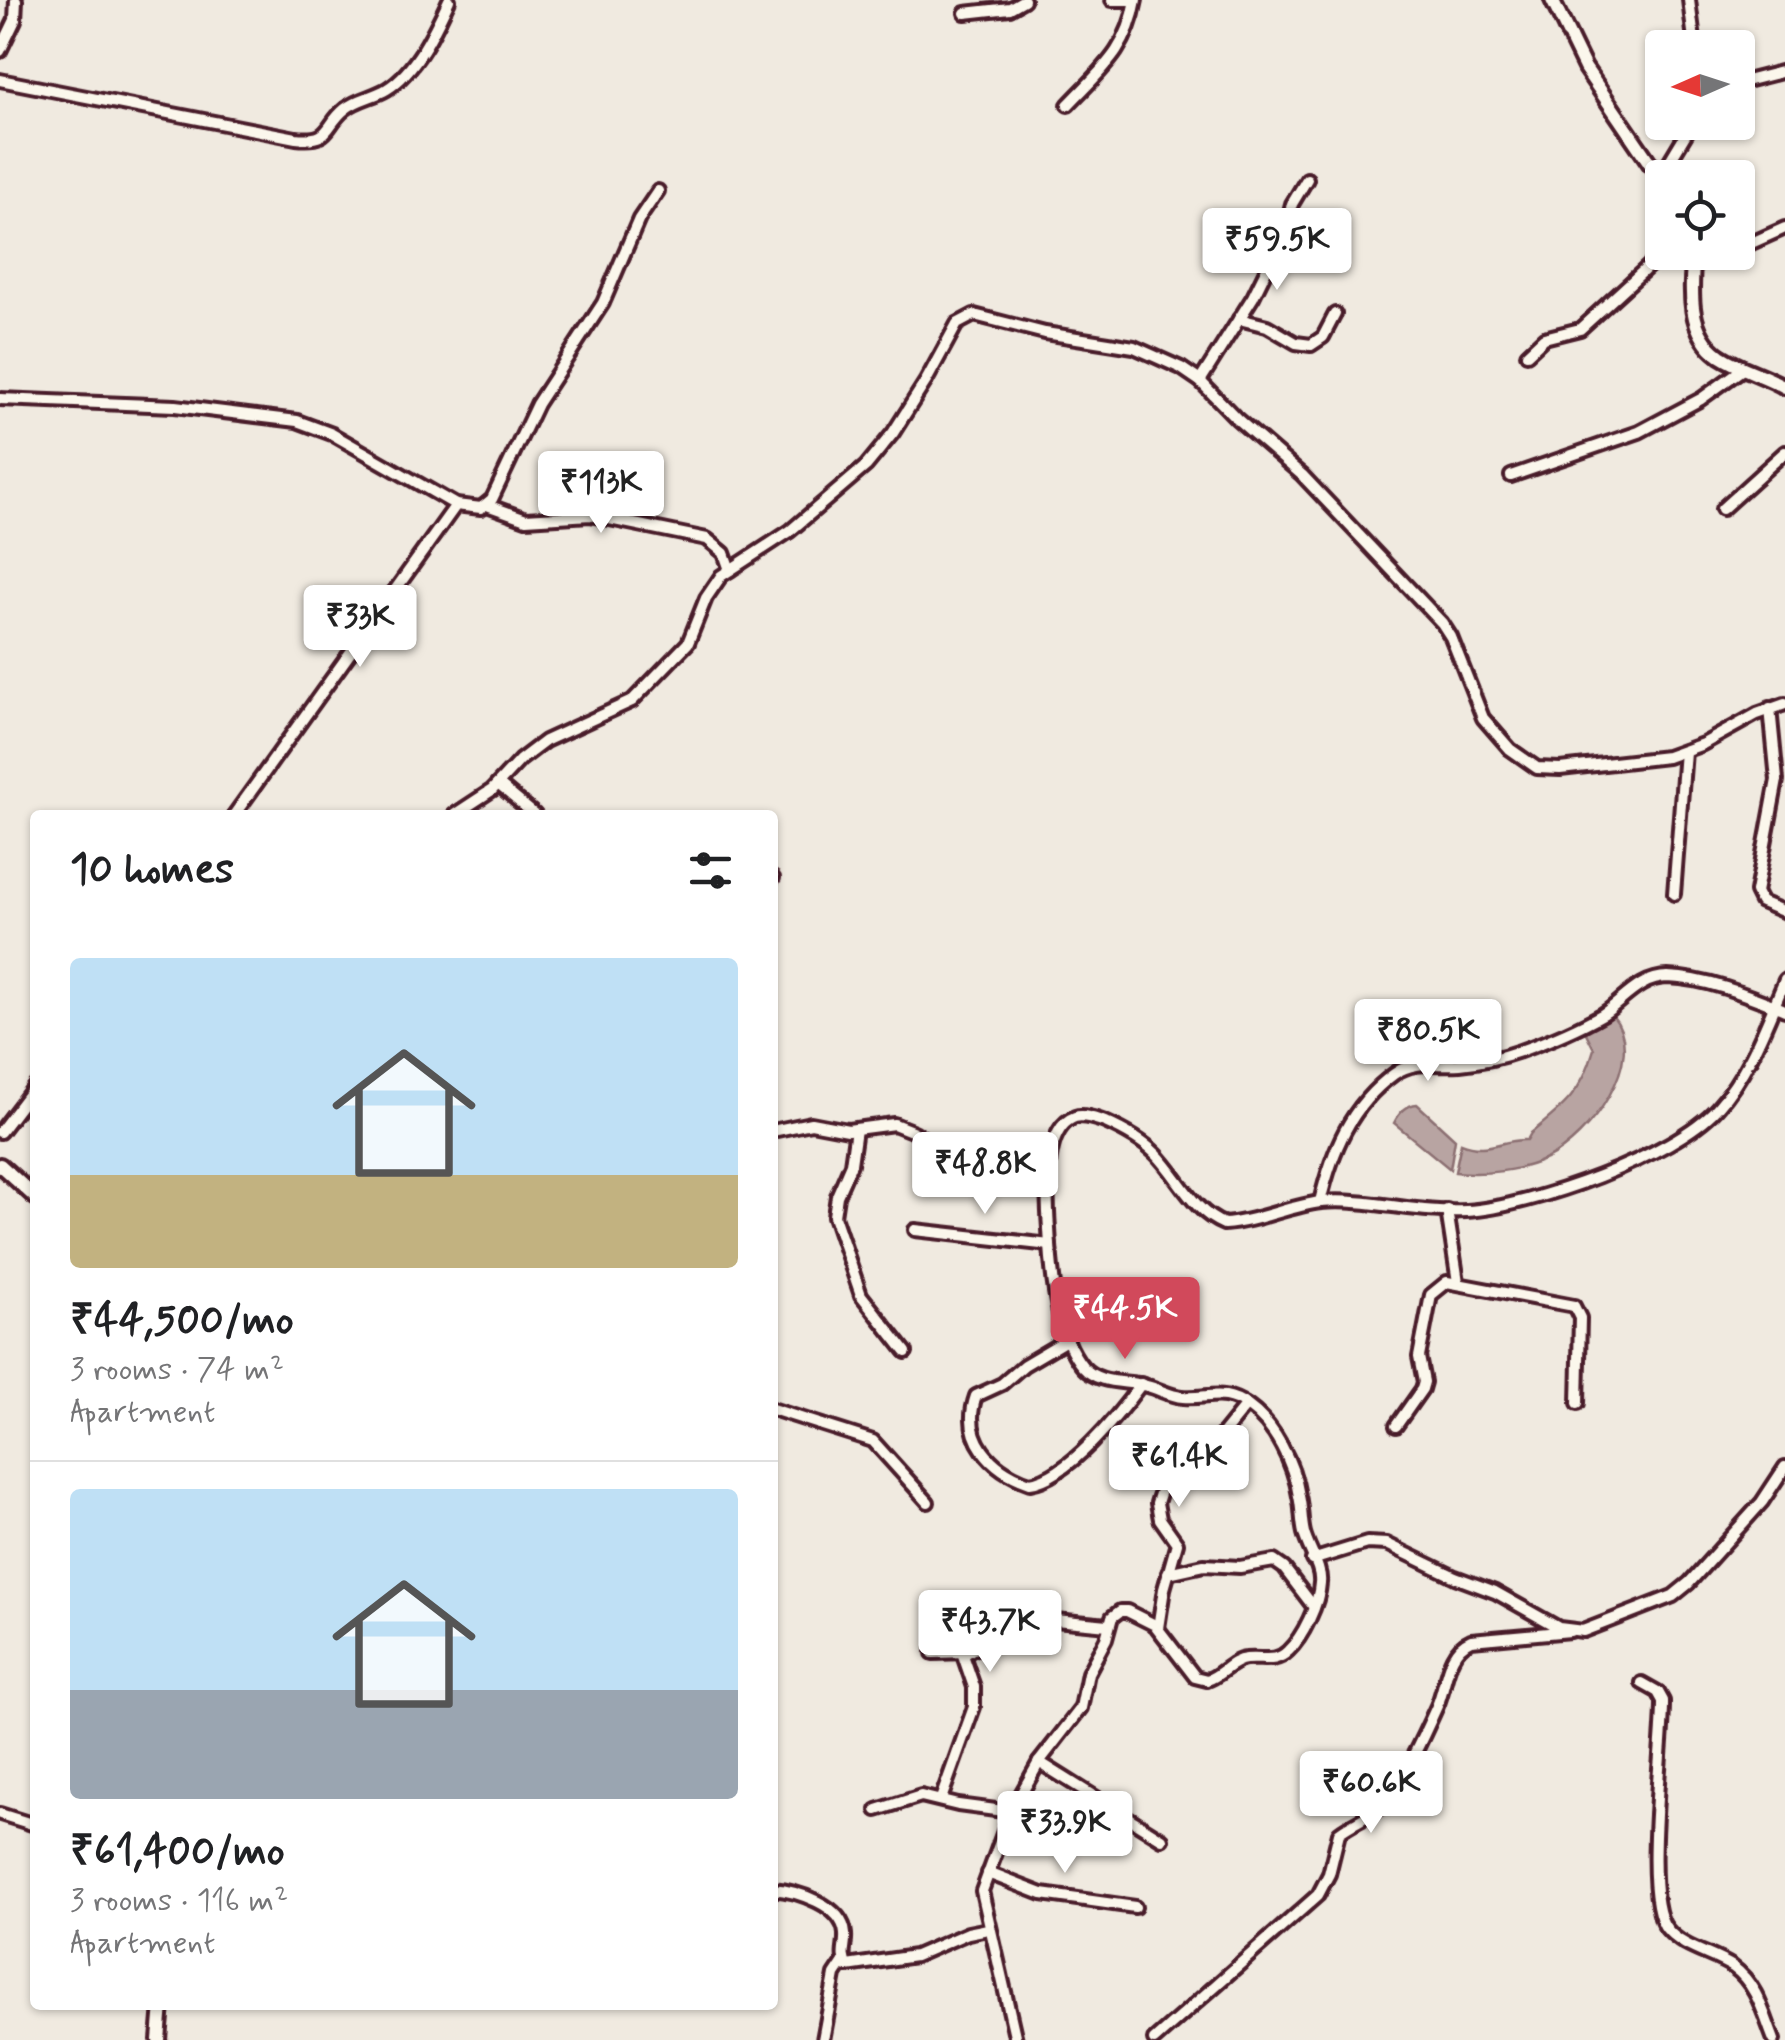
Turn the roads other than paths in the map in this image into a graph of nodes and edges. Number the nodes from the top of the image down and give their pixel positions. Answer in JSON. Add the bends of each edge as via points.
{"nodes":[{"id":1,"x":16,"y":0,"type":"edge"},
{"id":2,"x":448,"y":0,"type":"edge"},
{"id":3,"x":1024,"y":0,"type":"edge"},
{"id":4,"x":1112,"y":0,"type":"edge"},
{"id":5,"x":1134,"y":0,"type":"edge"},
{"id":6,"x":1552,"y":0,"type":"edge"},
{"id":7,"x":1689,"y":0,"type":"edge"},
{"id":8,"x":964,"y":13,"type":"dead end"},
{"id":9,"x":1693,"y":30,"type":"edge"},
{"id":10,"x":0,"y":50,"type":"edge"},
{"id":11,"x":1785,"y":70,"type":"edge"},
{"id":12,"x":1755,"y":78,"type":"edge"},
{"id":13,"x":0,"y":80,"type":"edge"},
{"id":14,"x":1068,"y":105,"type":"dead end"},
{"id":15,"x":1648,"y":160,"type":"edge"},
{"id":16,"x":1307,"y":179,"type":"dead end"},
{"id":17,"x":658,"y":191,"type":"dead end"},
{"id":18,"x":1785,"y":228,"type":"edge"},
{"id":19,"x":1755,"y":242,"type":"edge"},
{"id":20,"x":1645,"y":269,"type":"edge"},
{"id":21,"x":1693,"y":270,"type":"edge"},
{"id":22,"x":1335,"y":314,"type":"dead end"},
{"id":23,"x":1240,"y":318,"type":"junction"},
{"id":24,"x":1527,"y":354,"type":"dead end"},
{"id":25,"x":1744,"y":368,"type":"junction"},
{"id":26,"x":1200,"y":381,"type":"junction"},
{"id":27,"x":1785,"y":387,"type":"edge"},
{"id":28,"x":0,"y":399,"type":"edge"},
{"id":29,"x":1785,"y":452,"type":"edge"},
{"id":30,"x":1510,"y":476,"type":"dead end"},
{"id":31,"x":456,"y":505,"type":"junction"},
{"id":32,"x":488,"y":505,"type":"junction"},
{"id":33,"x":1722,"y":509,"type":"dead end"},
{"id":34,"x":730,"y":570,"type":"junction"},
{"id":35,"x":1785,"y":704,"type":"edge"},
{"id":36,"x":1770,"y":708,"type":"junction"},
{"id":37,"x":1685,"y":752,"type":"junction"},
{"id":38,"x":498,"y":784,"type":"junction"},
{"id":39,"x":238,"y":810,"type":"edge"},
{"id":40,"x":461,"y":810,"type":"edge"},
{"id":41,"x":530,"y":810,"type":"edge"},
{"id":42,"x":1674,"y":894,"type":"dead end"},
{"id":43,"x":1785,"y":912,"type":"edge"},
{"id":44,"x":1785,"y":980,"type":"edge"},
{"id":45,"x":1780,"y":1007,"type":"edge"},
{"id":46,"x":30,"y":1093,"type":"edge"},
{"id":47,"x":856,"y":1129,"type":"junction"},
{"id":48,"x":778,"y":1130,"type":"edge"},
{"id":49,"x":0,"y":1132,"type":"edge"},
{"id":50,"x":0,"y":1165,"type":"edge"},
{"id":51,"x":1047,"y":1182,"type":"junction"},
{"id":52,"x":30,"y":1192,"type":"edge"},
{"id":53,"x":1320,"y":1202,"type":"junction"},
{"id":54,"x":1447,"y":1210,"type":"junction"},
{"id":55,"x":915,"y":1230,"type":"dead end"},
{"id":56,"x":1050,"y":1245,"type":"junction"},
{"id":57,"x":1458,"y":1282,"type":"junction"},
{"id":58,"x":1068,"y":1338,"type":"junction"},
{"id":59,"x":906,"y":1352,"type":"dead end"},
{"id":60,"x":1141,"y":1384,"type":"junction"},
{"id":61,"x":1578,"y":1403,"type":"dead end"},
{"id":62,"x":1246,"y":1405,"type":"junction"},
{"id":63,"x":778,"y":1411,"type":"edge"},
{"id":64,"x":1396,"y":1426,"type":"dead end"},
{"id":65,"x":1785,"y":1467,"type":"edge"},
{"id":66,"x":928,"y":1502,"type":"dead end"},
{"id":67,"x":1312,"y":1560,"type":"junction"},
{"id":68,"x":1168,"y":1572,"type":"junction"},
{"id":69,"x":1312,"y":1606,"type":"junction"},
{"id":70,"x":1108,"y":1625,"type":"junction"},
{"id":71,"x":1158,"y":1628,"type":"junction"},
{"id":72,"x":1570,"y":1631,"type":"junction"},
{"id":73,"x":966,"y":1652,"type":"junction"},
{"id":74,"x":932,"y":1653,"type":"dead end"},
{"id":75,"x":1642,"y":1684,"type":"dead end"},
{"id":76,"x":1039,"y":1762,"type":"junction"},
{"id":77,"x":941,"y":1799,"type":"junction"},
{"id":78,"x":877,"y":1810,"type":"dead end"},
{"id":79,"x":1011,"y":1812,"type":"junction"},
{"id":80,"x":0,"y":1814,"type":"edge"},
{"id":81,"x":30,"y":1823,"type":"edge"},
{"id":82,"x":1162,"y":1839,"type":"dead end"},
{"id":83,"x":988,"y":1873,"type":"junction"},
{"id":84,"x":778,"y":1891,"type":"edge"},
{"id":85,"x":1135,"y":1908,"type":"dead end"},
{"id":86,"x":988,"y":1930,"type":"junction"},
{"id":87,"x":844,"y":1963,"type":"junction"},
{"id":88,"x":162,"y":2010,"type":"edge"},
{"id":89,"x":1785,"y":2038,"type":"edge"},
{"id":90,"x":159,"y":2040,"type":"edge"},
{"id":91,"x":822,"y":2040,"type":"edge"},
{"id":92,"x":1016,"y":2040,"type":"edge"},
{"id":93,"x":1154,"y":2040,"type":"edge"},
{"id":94,"x":1775,"y":2040,"type":"edge"}],
"edges":[{"from":1,"to":10,"type":"street","via":[[15,20]]},
{"from":2,"to":13,"type":"street","via":[[400,79],[342,110],[317,138]]},
{"from":3,"to":8,"type":"street"},
{"from":4,"to":5,"type":"street"},
{"from":5,"to":14,"type":"street","via":[[1123,44]]},
{"from":6,"to":15,"type":"street","via":[[1585,68]]},
{"from":7,"to":9,"type":"street"},
{"from":11,"to":12,"type":"street"},
{"from":16,"to":23,"type":"street"},
{"from":17,"to":32,"type":"street","via":[[638,219],[603,304],[537,404]]},
{"from":18,"to":19,"type":"street"},
{"from":20,"to":24,"type":"street","via":[[1580,329],[1544,338]]},
{"from":21,"to":25,"type":"street","via":[[1696,323],[1719,355]]},
{"from":22,"to":23,"type":"street","via":[[1311,346]]},
{"from":23,"to":26,"type":"street"},
{"from":25,"to":27,"type":"street"},
{"from":25,"to":30,"type":"street","via":[[1639,432]]},
{"from":26,"to":34,"type":"street","via":[[1134,347],[964,318],[866,466],[790,531]]},
{"from":26,"to":37,"type":"street","via":[[1302,475],[1442,624],[1484,718],[1524,761],[1560,769]]},
{"from":28,"to":31,"type":"street","via":[[175,406],[297,421]]},
{"from":29,"to":33,"type":"street"},
{"from":31,"to":32,"type":"street"},
{"from":31,"to":39,"type":"street"},
{"from":32,"to":34,"type":"street","via":[[526,519],[590,515],[707,540],[724,553]]},
{"from":34,"to":38,"type":"street","via":[[714,582],[688,643],[632,700],[545,741]]},
{"from":35,"to":36,"type":"street"},
{"from":36,"to":37,"type":"street"},
{"from":36,"to":43,"type":"street","via":[[1777,780],[1756,892],[1761,902]]},
{"from":37,"to":42,"type":"street"},
{"from":38,"to":40,"type":"street"},
{"from":38,"to":41,"type":"street"},
{"from":44,"to":45,"type":"street"},
{"from":45,"to":53,"type":"street","via":[[1668,978],[1632,990],[1575,1028],[1490,1060],[1410,1066],[1347,1123]]},
{"from":45,"to":54,"type":"street","via":[[1721,1104],[1698,1125],[1653,1152],[1528,1200]]},
{"from":46,"to":49,"type":"street"},
{"from":47,"to":48,"type":"street","via":[[811,1123]]},
{"from":47,"to":51,"type":"street","via":[[904,1126],[942,1152],[994,1153]]},
{"from":47,"to":59,"type":"street","via":[[834,1216],[861,1295]]},
{"from":50,"to":52,"type":"street"},
{"from":51,"to":53,"type":"street","via":[[1061,1132],[1082,1116],[1138,1139],[1217,1221],[1230,1224]]},
{"from":51,"to":56,"type":"street"},
{"from":53,"to":54,"type":"street"},
{"from":54,"to":57,"type":"street"},
{"from":55,"to":56,"type":"street"},
{"from":56,"to":58,"type":"street"},
{"from":57,"to":61,"type":"street","via":[[1574,1306],[1580,1318]]},
{"from":57,"to":64,"type":"street","via":[[1439,1285],[1431,1295],[1418,1357],[1424,1382]]},
{"from":58,"to":60,"type":"street","via":[[1096,1376]]},
{"from":58,"to":60,"type":"street","via":[[976,1396],[975,1438],[988,1460],[1030,1483],[1052,1474],[1090,1444]]},
{"from":60,"to":62,"type":"street","via":[[1187,1398],[1227,1395]]},
{"from":62,"to":67,"type":"street","via":[[1289,1460]]},
{"from":62,"to":68,"type":"street","via":[[1204,1457],[1162,1484],[1160,1519],[1177,1543]]},
{"from":63,"to":66,"type":"street","via":[[874,1441]]},
{"from":65,"to":72,"type":"street","via":[[1762,1502],[1673,1596]]},
{"from":67,"to":69,"type":"street","via":[[1321,1578]]},
{"from":67,"to":72,"type":"street","via":[[1367,1543],[1387,1544]]},
{"from":68,"to":69,"type":"street","via":[[1274,1561]]},
{"from":68,"to":71,"type":"street"},
{"from":69,"to":71,"type":"street","via":[[1286,1653],[1242,1659],[1207,1680],[1196,1677]]},
{"from":70,"to":71,"type":"street","via":[[1126,1611]]},
{"from":70,"to":73,"type":"street","via":[[1034,1618],[1019,1639]]},
{"from":70,"to":76,"type":"street","via":[[1081,1708]]},
{"from":72,"to":93,"type":"street","via":[[1461,1644],[1399,1780],[1383,1804],[1339,1834],[1325,1886]]},
{"from":73,"to":74,"type":"street"},
{"from":73,"to":77,"type":"street","via":[[974,1708]]},
{"from":75,"to":94,"type":"street","via":[[1663,1701],[1655,1803],[1658,1911],[1670,1932],[1744,1976]]},
{"from":76,"to":79,"type":"street"},
{"from":76,"to":82,"type":"street"},
{"from":77,"to":78,"type":"street","via":[[921,1796]]},
{"from":77,"to":79,"type":"street"},
{"from":79,"to":83,"type":"street"},
{"from":80,"to":81,"type":"street"},
{"from":83,"to":85,"type":"street","via":[[1042,1894]]},
{"from":83,"to":86,"type":"street","via":[[982,1891]]},
{"from":84,"to":87,"type":"street","via":[[834,1914],[845,1934]]},
{"from":86,"to":87,"type":"street","via":[[915,1956]]},
{"from":86,"to":92,"type":"street"},
{"from":87,"to":91,"type":"street"},
{"from":88,"to":90,"type":"street"},
{"from":89,"to":94,"type":"street"}]}
